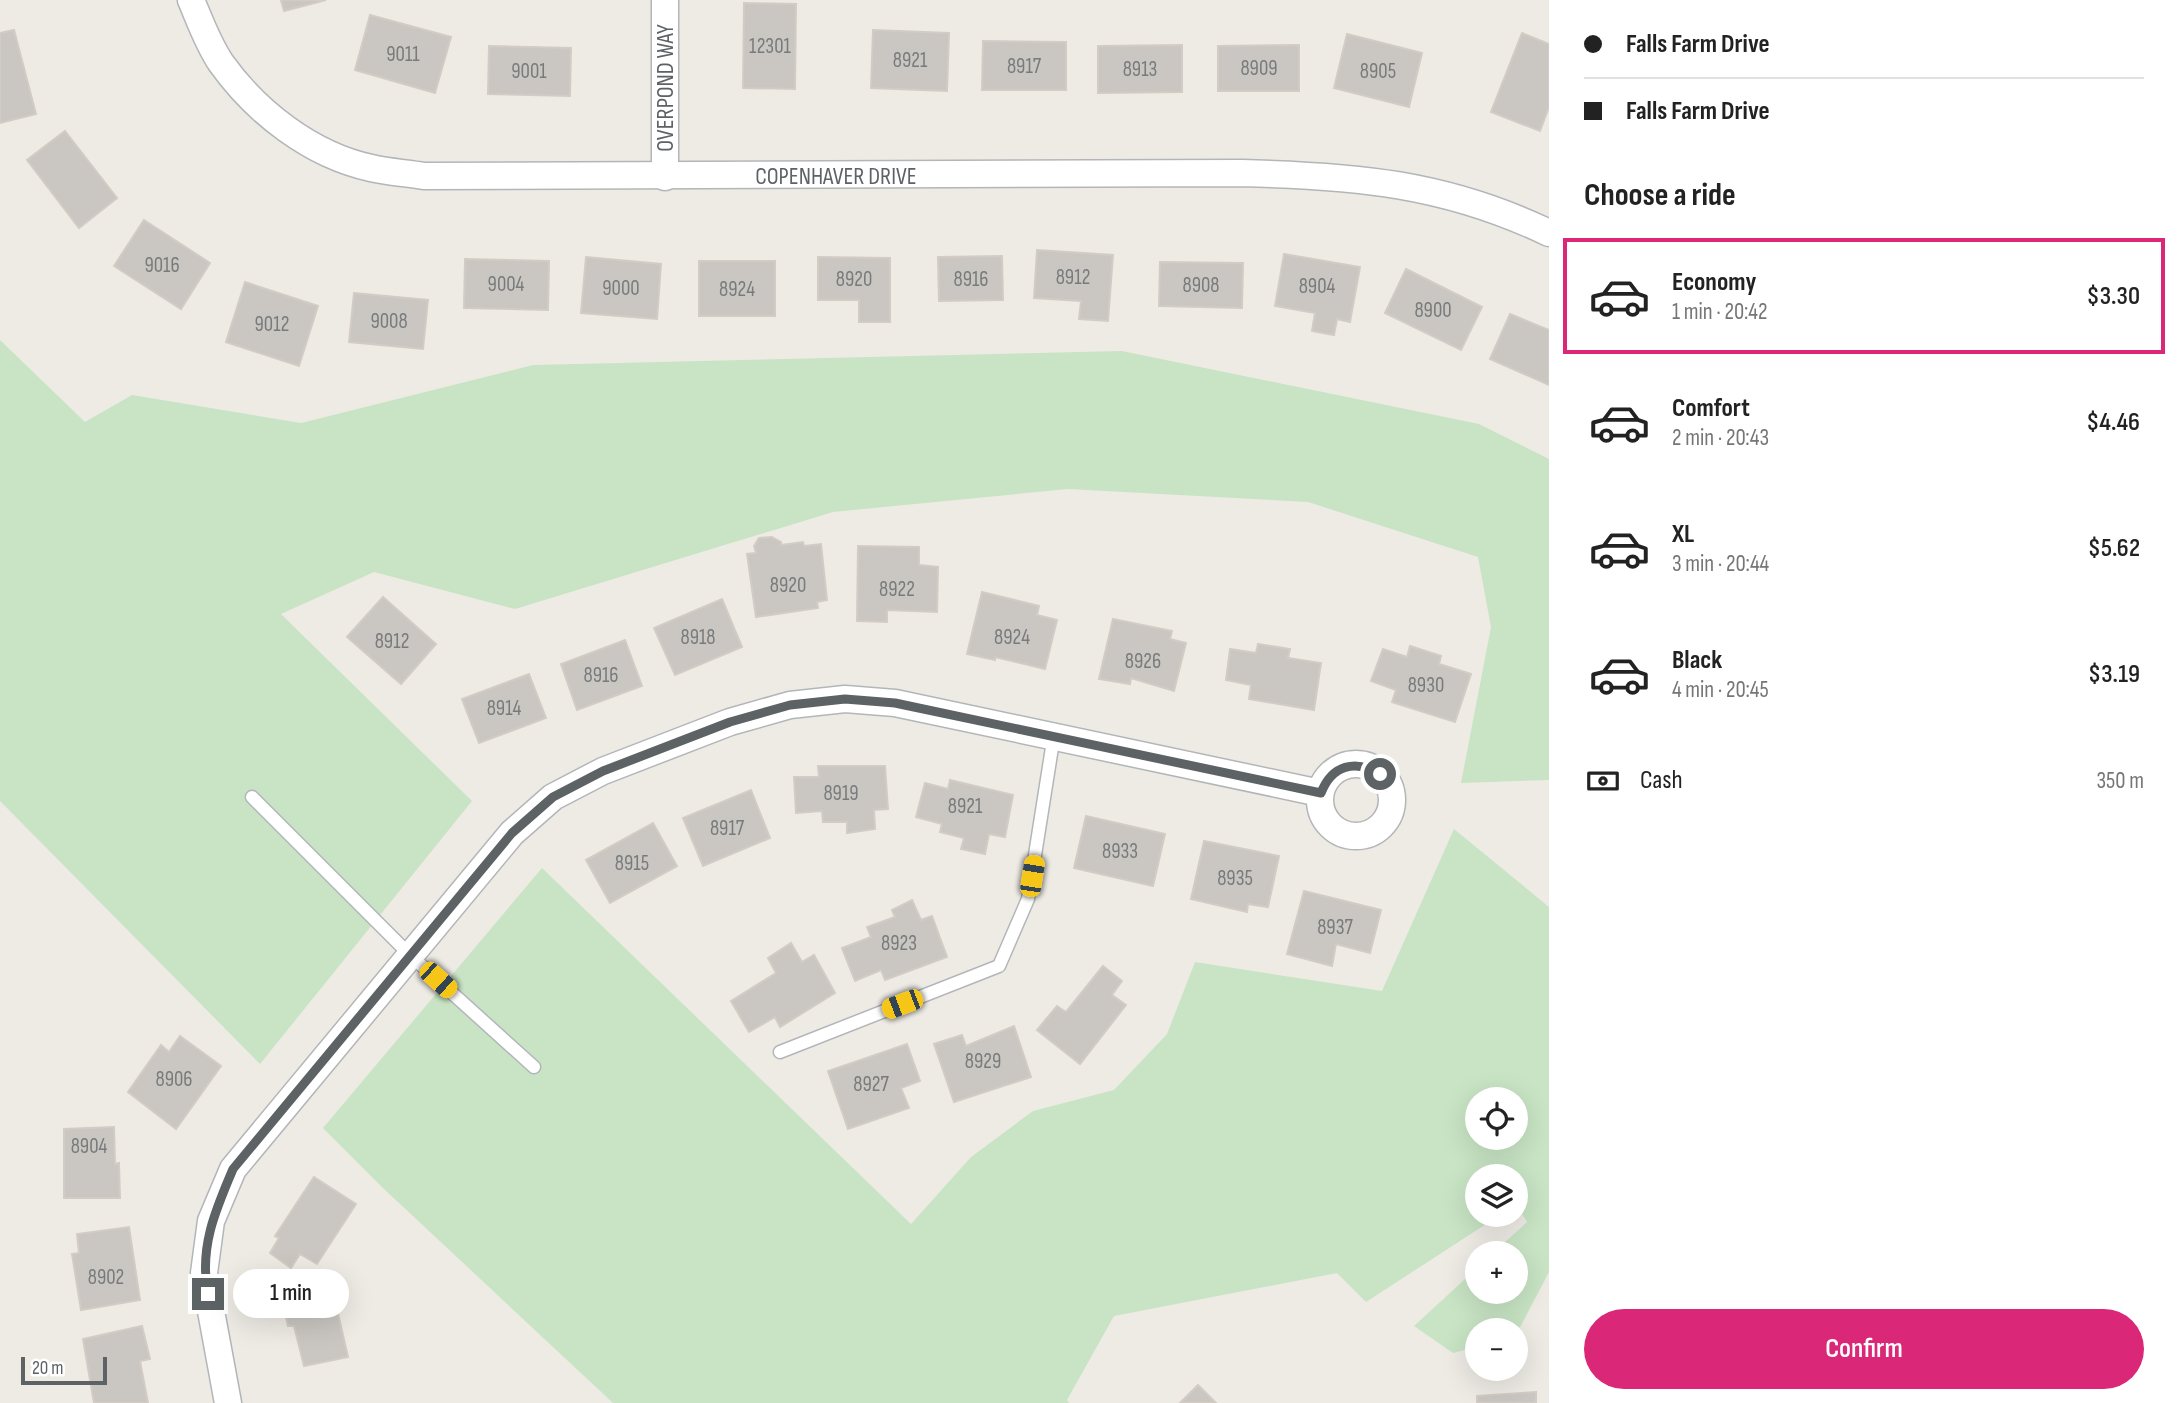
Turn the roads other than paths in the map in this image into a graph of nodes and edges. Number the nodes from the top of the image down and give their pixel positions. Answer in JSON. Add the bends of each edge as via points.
{"nodes":[{"id":1,"x":191,"y":0,"type":"edge"},
{"id":2,"x":665,"y":0,"type":"edge"},
{"id":3,"x":665,"y":177,"type":"junction"},
{"id":4,"x":1549,"y":233,"type":"edge"},
{"id":5,"x":1055,"y":735,"type":"junction"},
{"id":6,"x":1321,"y":793,"type":"dead end"},
{"id":7,"x":252,"y":797,"type":"dead end"},
{"id":8,"x":410,"y":955,"type":"junction"},
{"id":9,"x":780,"y":1052,"type":"dead end"},
{"id":10,"x":534,"y":1067,"type":"dead end"},
{"id":11,"x":228,"y":1403,"type":"edge"}],
"edges":[{"from":1,"to":3,"type":"street","name":"COPENHAVER DRIVE","via":[[220,61],[250,98],[286,129],[324,151],[369,168],[424,176]]},
{"from":2,"to":3,"type":"street","name":"OVERPOND WAY"},
{"from":3,"to":4,"type":"street","name":"COPENHAVER DRIVE","via":[[1325,175],[1450,195]]},
{"from":5,"to":6,"type":"street"},
{"from":5,"to":8,"type":"street","via":[[895,703],[845,699],[790,705],[730,722],[603,771],[553,797],[512,833]]},
{"from":5,"to":9,"type":"lane","via":[[1028,899],[999,966]]},
{"from":7,"to":8,"type":"lane"},
{"from":8,"to":10,"type":"lane"},
{"from":8,"to":11,"type":"street","via":[[233,1169],[211,1221],[204,1273]]}]}
